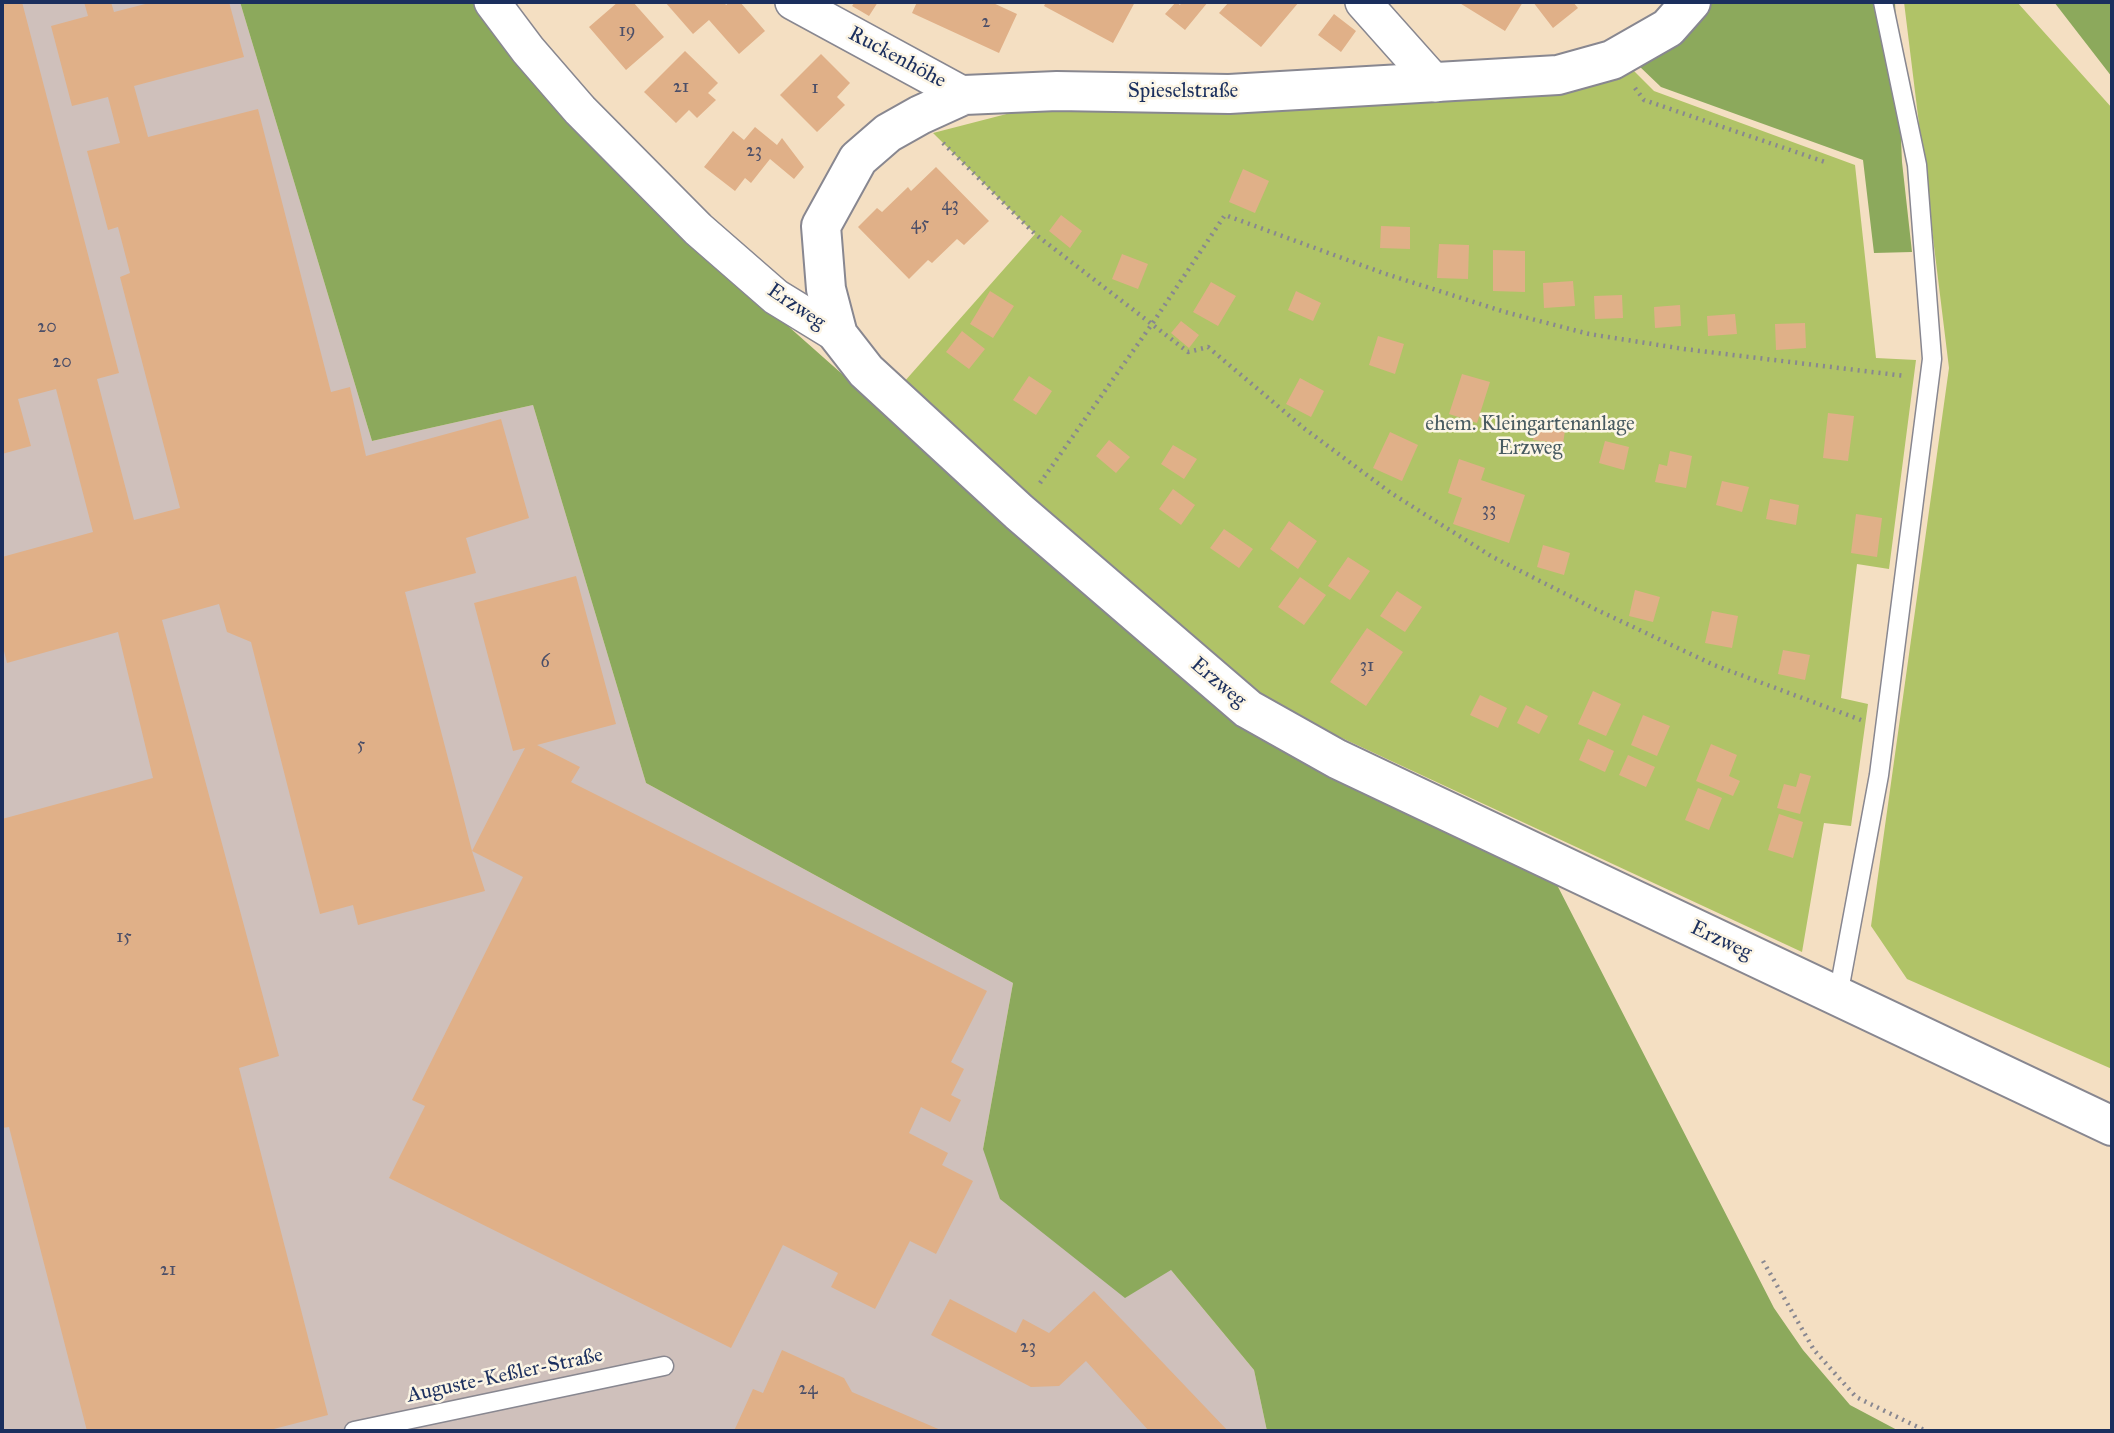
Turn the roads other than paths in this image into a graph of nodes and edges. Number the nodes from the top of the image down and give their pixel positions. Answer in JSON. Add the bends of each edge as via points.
{"nodes":[{"id":1,"x":492,"y":2,"type":"edge"},
{"id":2,"x":793,"y":2,"type":"edge"},
{"id":3,"x":1363,"y":2,"type":"edge"},
{"id":4,"x":1691,"y":2,"type":"edge"},
{"id":5,"x":1883,"y":2,"type":"edge"},
{"id":6,"x":1436,"y":84,"type":"junction"},
{"id":7,"x":964,"y":95,"type":"junction"},
{"id":8,"x":838,"y":335,"type":"junction"},
{"id":9,"x":1838,"y":996,"type":"junction"},
{"id":10,"x":2112,"y":1126,"type":"edge"},
{"id":11,"x":664,"y":1366,"type":"dead end"},
{"id":12,"x":354,"y":1431,"type":"edge"}],
"edges":[{"from":1,"to":8,"type":"street","name":"Erzweg","via":[[580,110],[698,229],[776,297]]},
{"from":2,"to":7,"type":"street","name":"Ruckenhöhe"},
{"from":3,"to":6,"type":"street"},
{"from":4,"to":6,"type":"street","name":"Spieselstraße","via":[[1668,28],[1612,60],[1558,75]]},
{"from":5,"to":9,"type":"lane","via":[[1917,165],[1933,359],[1876,789]]},
{"from":6,"to":7,"type":"street","name":"Spieselstraße","via":[[1229,94],[1058,91]]},
{"from":7,"to":8,"type":"street","name":"Spieselstraße","via":[[888,133],[858,159],[821,226],[826,289]]},
{"from":8,"to":9,"type":"street","name":"Erzweg","via":[[866,371],[1019,512],[1248,709],[1337,759]]},
{"from":9,"to":10,"type":"street","name":"Erzweg"},
{"from":11,"to":12,"type":"lane","name":"Auguste-Keßler-Straße"}]}
